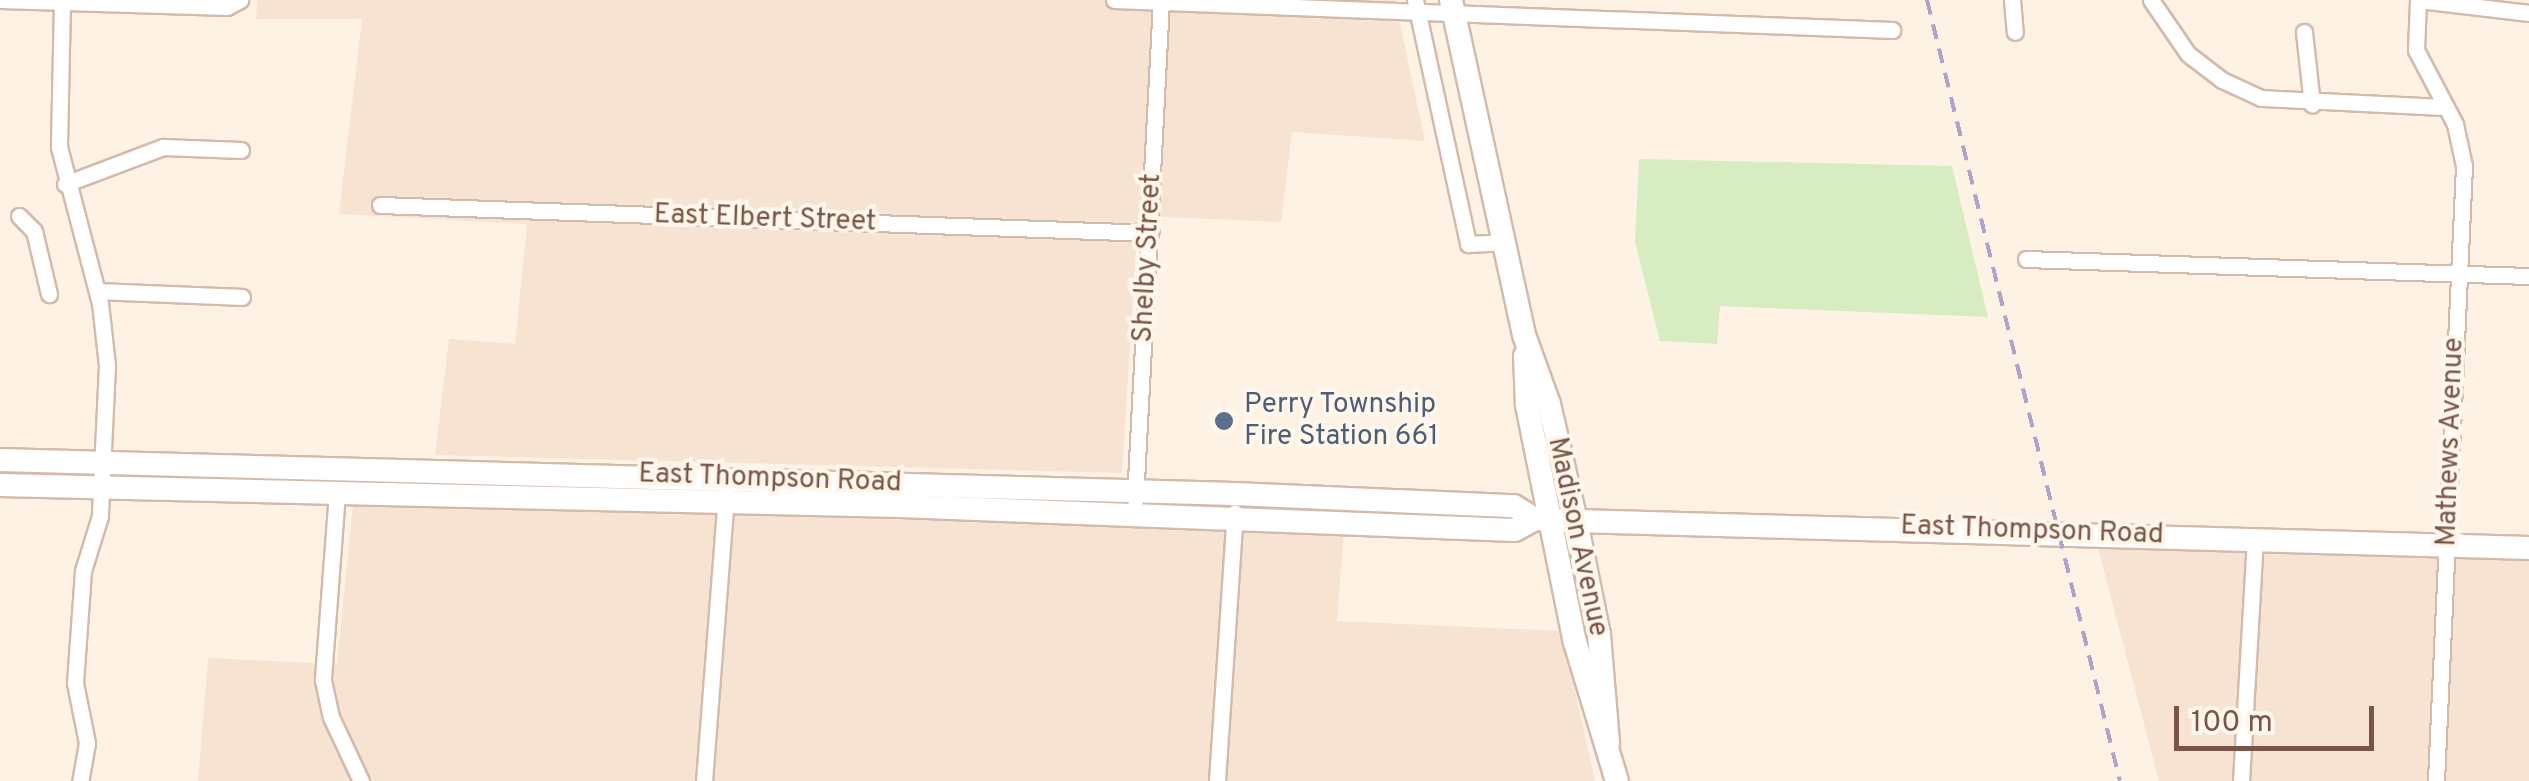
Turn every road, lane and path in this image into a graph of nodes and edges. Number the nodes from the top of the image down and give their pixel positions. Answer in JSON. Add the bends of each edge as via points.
{"nodes":[{"id":1,"x":1,"y":0,"type":"edge"},
{"id":2,"x":1114,"y":0,"type":"edge"},
{"id":3,"x":2012,"y":0,"type":"edge"},
{"id":4,"x":2152,"y":0,"type":"edge"},
{"id":5,"x":2418,"y":0,"type":"edge"},
{"id":6,"x":240,"y":1,"type":"edge"},
{"id":7,"x":62,"y":2,"type":"edge"},
{"id":8,"x":127,"y":2,"type":"edge"},
{"id":9,"x":1161,"y":3,"type":"edge"},
{"id":10,"x":1417,"y":7,"type":"edge"},
{"id":11,"x":1453,"y":8,"type":"edge"},
{"id":12,"x":2529,"y":13,"type":"edge"},
{"id":13,"x":1892,"y":30,"type":"dead end"},
{"id":14,"x":2015,"y":32,"type":"dead end"},
{"id":15,"x":2304,"y":32,"type":"dead end"},
{"id":16,"x":2312,"y":105,"type":"junction"},
{"id":17,"x":2446,"y":107,"type":"junction"},
{"id":18,"x":241,"y":150,"type":"dead end"},
{"id":19,"x":65,"y":184,"type":"junction"},
{"id":20,"x":380,"y":205,"type":"dead end"},
{"id":21,"x":19,"y":216,"type":"dead end"},
{"id":22,"x":1150,"y":233,"type":"junction"},
{"id":23,"x":1503,"y":242,"type":"junction"},
{"id":24,"x":2026,"y":259,"type":"dead end"},
{"id":25,"x":2458,"y":273,"type":"junction"},
{"id":26,"x":2529,"y":276,"type":"edge"},
{"id":27,"x":98,"y":290,"type":"junction"},
{"id":28,"x":49,"y":294,"type":"dead end"},
{"id":29,"x":242,"y":297,"type":"dead end"},
{"id":30,"x":1524,"y":335,"type":"junction"},
{"id":31,"x":0,"y":460,"type":"edge"},
{"id":32,"x":342,"y":468,"type":"junction"},
{"id":33,"x":103,"y":474,"type":"junction"},
{"id":34,"x":0,"y":484,"type":"edge"},
{"id":35,"x":727,"y":490,"type":"junction"},
{"id":36,"x":1136,"y":491,"type":"junction"},
{"id":37,"x":338,"y":492,"type":"junction"},
{"id":38,"x":1235,"y":494,"type":"junction"},
{"id":39,"x":1134,"y":515,"type":"junction"},
{"id":40,"x":1542,"y":519,"type":"junction"},
{"id":41,"x":1234,"y":520,"type":"junction"},
{"id":42,"x":1576,"y":521,"type":"junction"},
{"id":43,"x":2256,"y":538,"type":"junction"},
{"id":44,"x":2448,"y":545,"type":"junction"},
{"id":45,"x":2529,"y":548,"type":"edge"},
{"id":46,"x":1608,"y":743,"type":"junction"},
{"id":47,"x":80,"y":781,"type":"edge"},
{"id":48,"x":362,"y":781,"type":"edge"},
{"id":49,"x":704,"y":781,"type":"edge"},
{"id":50,"x":1218,"y":781,"type":"edge"},
{"id":51,"x":1618,"y":781,"type":"edge"},
{"id":52,"x":2240,"y":781,"type":"edge"},
{"id":53,"x":2436,"y":781,"type":"edge"}],
"edges":[{"from":1,"to":7,"type":"street"},
{"from":2,"to":9,"type":"street"},
{"from":3,"to":14,"type":"street"},
{"from":4,"to":16,"type":"street","via":[[2176,40],[2212,74],[2261,98]]},
{"from":5,"to":12,"type":"street"},
{"from":5,"to":17,"type":"street","name":"Mathews Avenue","via":[[2416,50]]},
{"from":6,"to":8,"type":"street","via":[[228,8]]},
{"from":7,"to":8,"type":"street"},
{"from":7,"to":19,"type":"street","via":[[58,116]]},
{"from":9,"to":10,"type":"street"},
{"from":9,"to":22,"type":"street","name":"Shelby Street"},
{"from":10,"to":11,"type":"street"},
{"from":10,"to":23,"type":"street","via":[[1468,244]]},
{"from":11,"to":13,"type":"street"},
{"from":11,"to":23,"type":"main road","name":"Madison Avenue"},
{"from":15,"to":16,"type":"street"},
{"from":16,"to":17,"type":"street"},
{"from":17,"to":25,"type":"street","name":"Mathews Avenue","via":[[2463,153]]},
{"from":18,"to":19,"type":"street","via":[[163,147]]},
{"from":19,"to":27,"type":"street"},
{"from":20,"to":22,"type":"street","name":"East Elbert Street"},
{"from":21,"to":28,"type":"street","via":[[34,231]]},
{"from":22,"to":36,"type":"street","name":"Shelby Street"},
{"from":23,"to":30,"type":"main road","name":"Madison Avenue"},
{"from":24,"to":25,"type":"street"},
{"from":25,"to":26,"type":"street"},
{"from":25,"to":44,"type":"street","name":"Mathews Avenue"},
{"from":27,"to":29,"type":"street"},
{"from":27,"to":33,"type":"street","via":[[108,365]]},
{"from":30,"to":40,"type":"main road","name":"Madison Avenue"},
{"from":30,"to":42,"type":"main road","name":"Madison Avenue","via":[[1549,404]]},
{"from":31,"to":33,"type":"main road","name":"East Thompson Road"},
{"from":32,"to":33,"type":"main road","name":"East Thompson Road"},
{"from":32,"to":35,"type":"main road","name":"East Thompson Road"},
{"from":32,"to":37,"type":"main road"},
{"from":33,"to":34,"type":"main road","name":"East Thompson Road"},
{"from":33,"to":37,"type":"main road","name":"East Thompson Road"},
{"from":33,"to":47,"type":"street","via":[[98,525],[82,571],[75,683],[87,744]]},
{"from":35,"to":36,"type":"main road","name":"East Thompson Road"},
{"from":35,"to":37,"type":"main road","name":"East Thompson Road"},
{"from":35,"to":39,"type":"main road","name":"East Thompson Road"},
{"from":35,"to":49,"type":"street"},
{"from":36,"to":38,"type":"main road","name":"East Thompson Road"},
{"from":36,"to":39,"type":"street","name":"Shelby Street"},
{"from":37,"to":48,"type":"street","via":[[322,680],[334,724]]},
{"from":38,"to":40,"type":"main road","name":"East Thompson Road","via":[[1514,506]]},
{"from":38,"to":41,"type":"street"},
{"from":39,"to":41,"type":"main road","name":"East Thompson Road"},
{"from":40,"to":41,"type":"main road","name":"East Thompson Road","via":[[1515,530]]},
{"from":40,"to":42,"type":"main road","name":"East Thompson Road"},
{"from":40,"to":46,"type":"main road","name":"Madison Avenue"},
{"from":41,"to":50,"type":"street"},
{"from":42,"to":43,"type":"main road","name":"East Thompson Road"},
{"from":42,"to":46,"type":"main road","name":"Madison Avenue","via":[[1599,635]]},
{"from":43,"to":44,"type":"main road","name":"East Thompson Road"},
{"from":43,"to":52,"type":"street"},
{"from":44,"to":45,"type":"main road","name":"East Thompson Road"},
{"from":44,"to":53,"type":"street","name":"Mathews Avenue"},
{"from":46,"to":51,"type":"main road","name":"Madison Avenue"}]}
